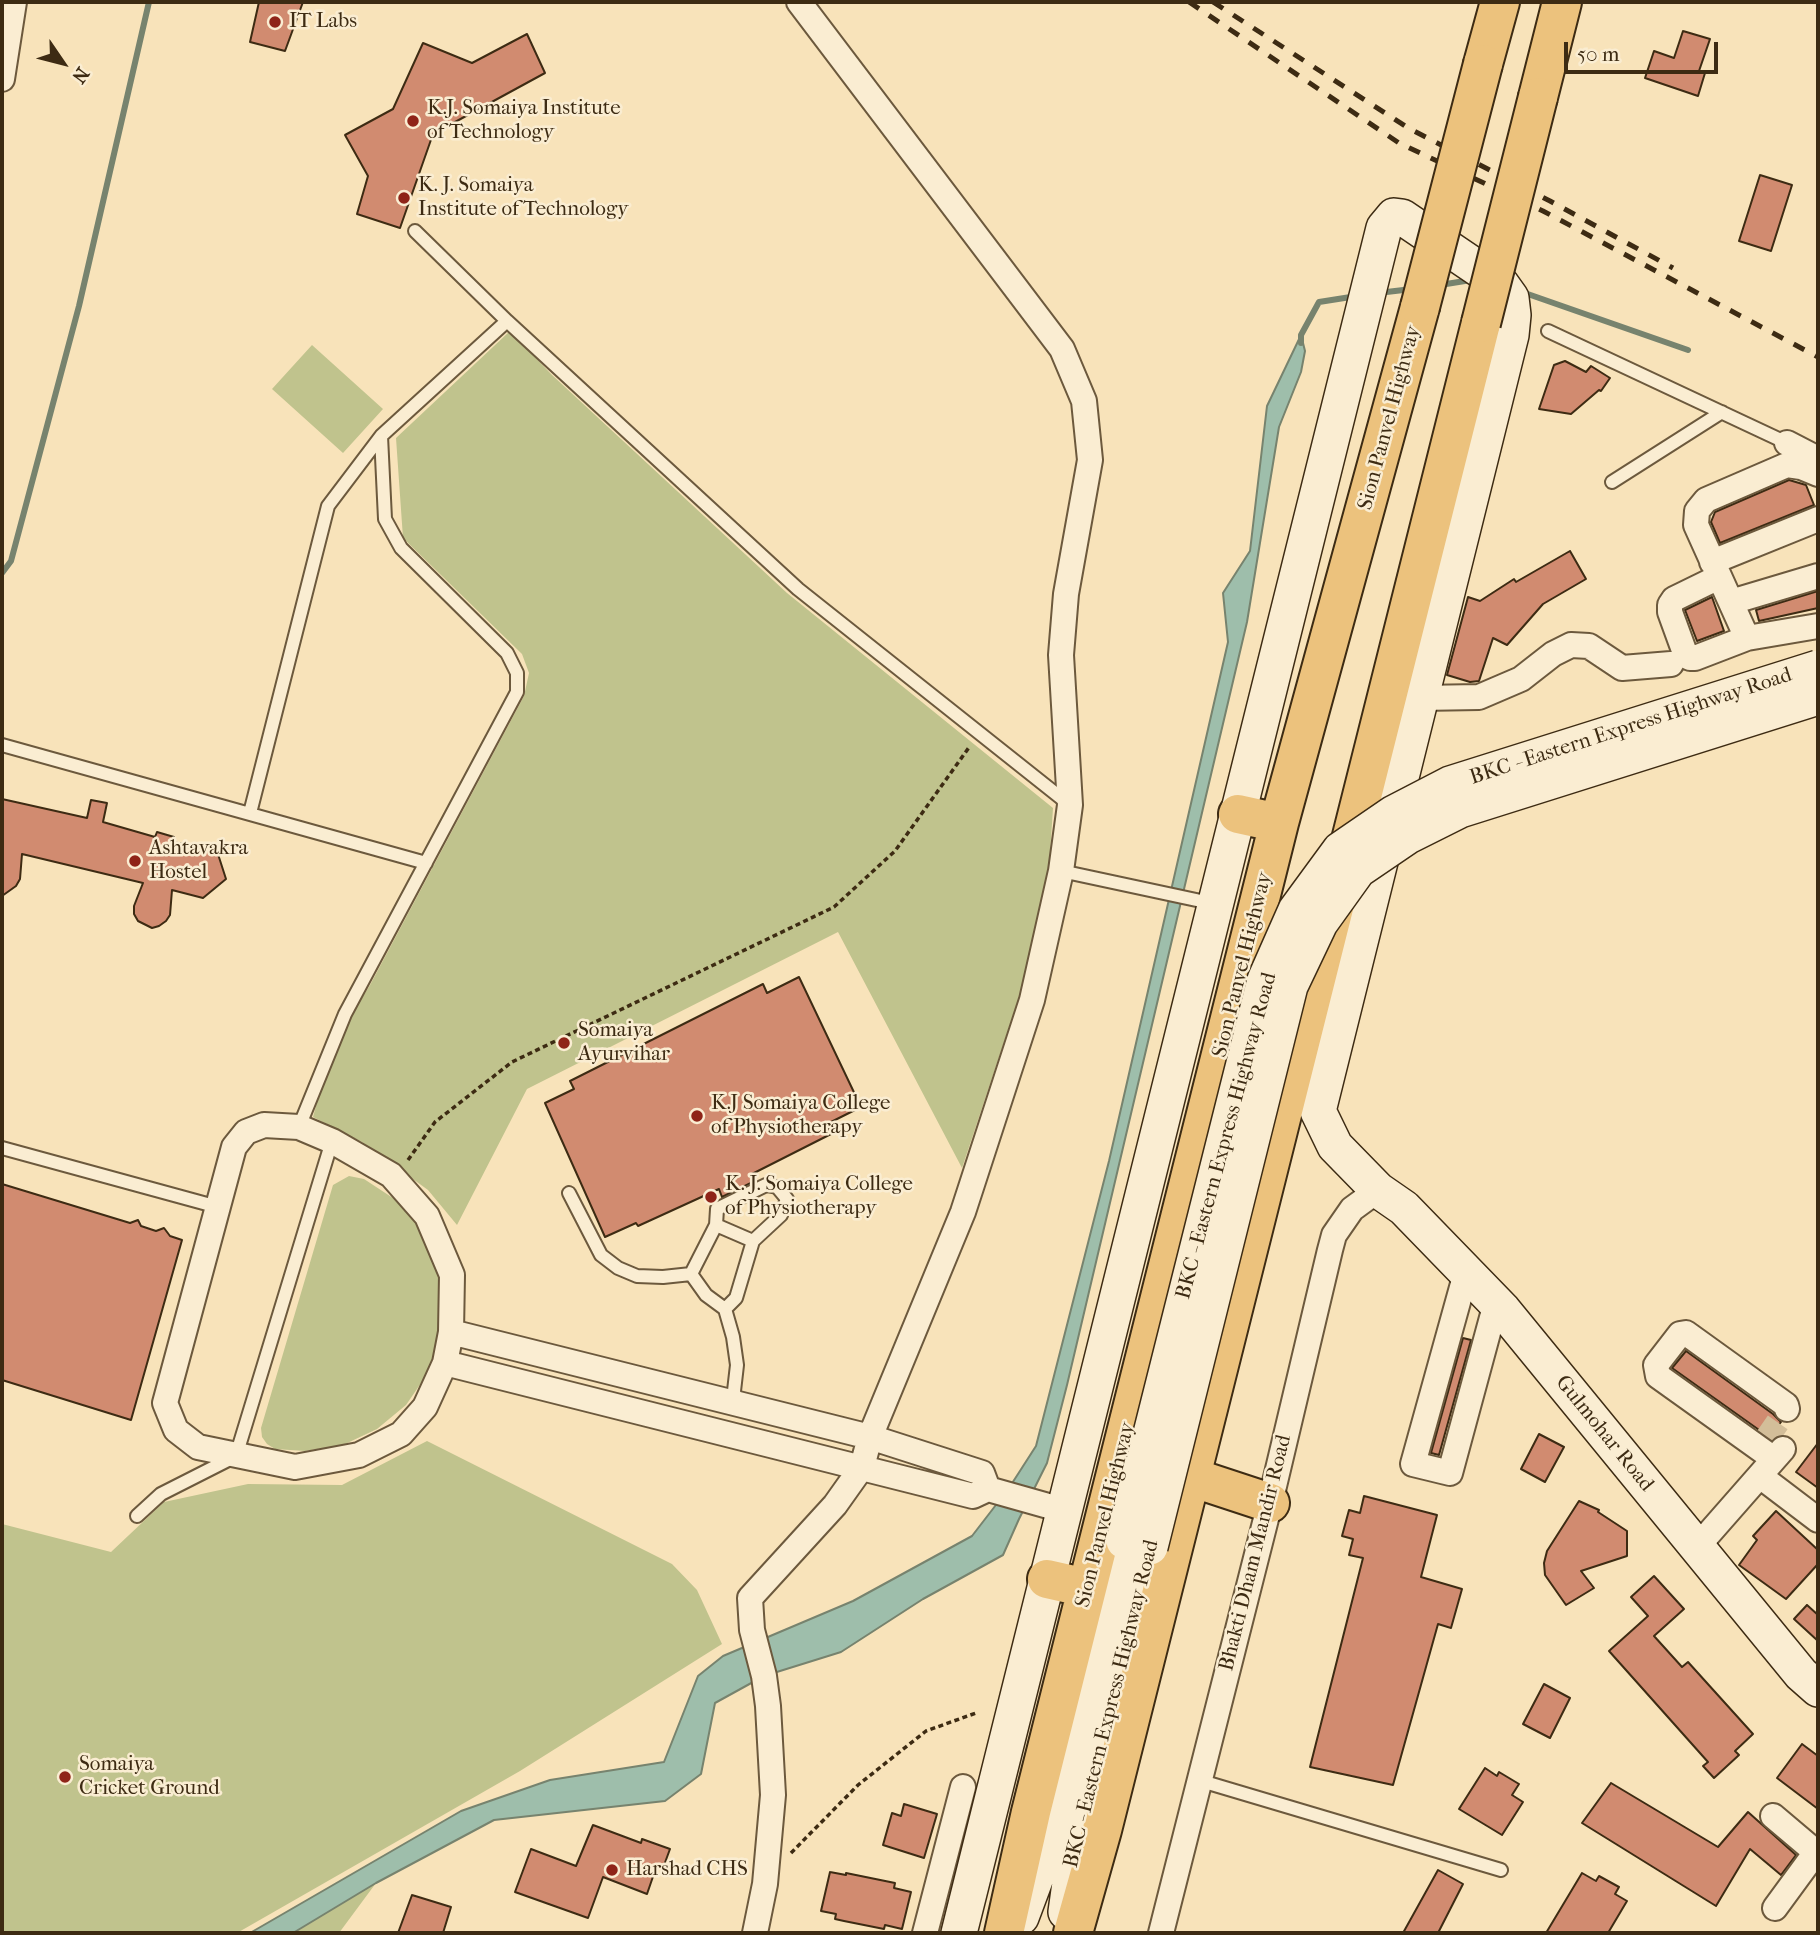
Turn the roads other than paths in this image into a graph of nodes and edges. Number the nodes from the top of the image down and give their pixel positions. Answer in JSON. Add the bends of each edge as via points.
{"nodes":[{"id":1,"x":14,"y":2,"type":"edge"},
{"id":2,"x":799,"y":2,"type":"edge"},
{"id":3,"x":1500,"y":2,"type":"edge"},
{"id":4,"x":1562,"y":2,"type":"edge"},
{"id":5,"x":2,"y":79,"type":"edge"},
{"id":6,"x":415,"y":231,"type":"dead end"},
{"id":7,"x":507,"y":321,"type":"junction"},
{"id":8,"x":1548,"y":331,"type":"dead end"},
{"id":9,"x":1722,"y":412,"type":"junction"},
{"id":10,"x":381,"y":436,"type":"junction"},
{"id":11,"x":1787,"y":443,"type":"joint"},
{"id":12,"x":1816,"y":473,"type":"edge"},
{"id":13,"x":1612,"y":482,"type":"dead end"},
{"id":14,"x":1818,"y":519,"type":"edge"},
{"id":15,"x":1716,"y":569,"type":"junction"},
{"id":16,"x":1818,"y":576,"type":"edge"},
{"id":17,"x":1731,"y":602,"type":"junction"},
{"id":18,"x":1818,"y":626,"type":"edge"},
{"id":19,"x":1748,"y":638,"type":"junction"},
{"id":20,"x":1671,"y":664,"type":"dead end"},
{"id":21,"x":1818,"y":668,"type":"edge"},
{"id":22,"x":1818,"y":697,"type":"edge"},
{"id":23,"x":1420,"y":698,"type":"junction"},
{"id":24,"x":2,"y":745,"type":"edge"},
{"id":25,"x":1070,"y":805,"type":"junction"},
{"id":26,"x":250,"y":813,"type":"junction"},
{"id":27,"x":1238,"y":814,"type":"junction"},
{"id":28,"x":1279,"y":822,"type":"junction"},
{"id":29,"x":426,"y":863,"type":"junction"},
{"id":30,"x":1061,"y":871,"type":"junction"},
{"id":31,"x":1203,"y":902,"type":"junction"},
{"id":32,"x":299,"y":1127,"type":"junction"},
{"id":33,"x":332,"y":1141,"type":"junction"},
{"id":34,"x":2,"y":1148,"type":"edge"},
{"id":35,"x":1378,"y":1191,"type":"junction"},
{"id":36,"x":569,"y":1192,"type":"dead end"},
{"id":37,"x":218,"y":1207,"type":"junction"},
{"id":38,"x":716,"y":1225,"type":"junction"},
{"id":39,"x":753,"y":1241,"type":"junction"},
{"id":40,"x":1466,"y":1273,"type":"junction"},
{"id":41,"x":691,"y":1274,"type":"junction"},
{"id":42,"x":724,"y":1309,"type":"junction"},
{"id":43,"x":1492,"y":1319,"type":"junction"},
{"id":44,"x":1452,"y":1321,"type":"junction"},
{"id":45,"x":451,"y":1332,"type":"junction"},
{"id":46,"x":445,"y":1363,"type":"junction"},
{"id":47,"x":1787,"y":1409,"type":"dead end"},
{"id":48,"x":737,"y":1418,"type":"junction"},
{"id":49,"x":870,"y":1437,"type":"junction"},
{"id":50,"x":1768,"y":1455,"type":"junction"},
{"id":51,"x":236,"y":1456,"type":"junction"},
{"id":52,"x":862,"y":1467,"type":"junction"},
{"id":53,"x":1191,"y":1477,"type":"junction"},
{"id":54,"x":993,"y":1490,"type":"junction"},
{"id":55,"x":1270,"y":1503,"type":"junction"},
{"id":56,"x":1054,"y":1508,"type":"junction"},
{"id":57,"x":137,"y":1516,"type":"dead end"},
{"id":58,"x":1818,"y":1520,"type":"edge"},
{"id":59,"x":1137,"y":1544,"type":"junction"},
{"id":60,"x":1697,"y":1547,"type":"junction"},
{"id":61,"x":1047,"y":1579,"type":"junction"},
{"id":62,"x":1087,"y":1588,"type":"junction"},
{"id":63,"x":1818,"y":1689,"type":"edge"},
{"id":64,"x":1198,"y":1780,"type":"junction"},
{"id":65,"x":963,"y":1787,"type":"dead end"},
{"id":66,"x":1773,"y":1816,"type":"dead end"},
{"id":67,"x":1814,"y":1843,"type":"edge"},
{"id":68,"x":1502,"y":1870,"type":"dead end"},
{"id":69,"x":1775,"y":1908,"type":"dead end"},
{"id":70,"x":755,"y":1933,"type":"edge"},
{"id":71,"x":925,"y":1933,"type":"edge"},
{"id":72,"x":959,"y":1933,"type":"edge"},
{"id":73,"x":1004,"y":1933,"type":"edge"},
{"id":74,"x":1014,"y":1933,"type":"edge"},
{"id":75,"x":1063,"y":1933,"type":"edge"},
{"id":76,"x":1073,"y":1933,"type":"edge"},
{"id":77,"x":1161,"y":1933,"type":"edge"}],
"edges":[{"from":1,"to":5,"type":"street"},
{"from":2,"to":25,"type":"street","via":[[1062,349],[1084,401],[1090,460],[1066,594],[1061,655]]},
{"from":3,"to":28,"type":"highway","name":"Sion Panvel Highway","bridge":true},
{"from":4,"to":53,"type":"highway","bridge":true},
{"from":6,"to":7,"type":"lane"},
{"from":7,"to":10,"type":"lane"},
{"from":7,"to":25,"type":"lane","via":[[798,589]]},
{"from":8,"to":9,"type":"lane"},
{"from":9,"to":11,"type":"lane"},
{"from":9,"to":13,"type":"lane"},
{"from":10,"to":26,"type":"lane","via":[[328,506]]},
{"from":10,"to":29,"type":"lane","via":[[385,519],[401,548],[508,653],[517,673],[517,692]]},
{"from":11,"to":12,"type":"street"},
{"from":12,"to":15,"type":"street","via":[[1787,465],[1706,500],[1697,511],[1696,525]]},
{"from":14,"to":15,"type":"street"},
{"from":15,"to":17,"type":"street"},
{"from":15,"to":19,"type":"street","via":[[1670,604],[1686,656],[1695,659]]},
{"from":16,"to":17,"type":"street"},
{"from":17,"to":19,"type":"street"},
{"from":18,"to":19,"type":"street"},
{"from":20,"to":23,"type":"street","via":[[1622,668],[1589,646],[1571,645],[1521,679],[1479,697]]},
{"from":21,"to":59,"type":"street","name":"BKC - Eastern Express Highway Road","bridge":true,"via":[[1450,784],[1394,813],[1340,850],[1296,909],[1265,979]]},
{"from":22,"to":59,"type":"street","name":"BKC - Eastern Express Highway Road","bridge":true,"via":[[1461,810],[1408,836],[1358,870],[1320,923],[1290,986]]},
{"from":23,"to":27,"type":"street","name":"Gulmohar Road","via":[[1513,315],[1506,291],[1402,217],[1394,216],[1384,228]]},
{"from":23,"to":35,"type":"street","name":"Gulmohar Road","via":[[1318,1111],[1335,1146]]},
{"from":24,"to":26,"type":"lane"},
{"from":25,"to":30,"type":"street"},
{"from":26,"to":29,"type":"lane"},
{"from":27,"to":28,"type":"highway"},
{"from":27,"to":31,"type":"street"},
{"from":28,"to":62,"type":"highway","name":"Sion Panvel Highway"},
{"from":29,"to":32,"type":"lane","via":[[345,1014]]},
{"from":30,"to":31,"type":"lane"},
{"from":30,"to":49,"type":"street","via":[[1032,999],[963,1212]]},
{"from":31,"to":56,"type":"street"},
{"from":32,"to":33,"type":"street"},
{"from":32,"to":37,"type":"street","via":[[264,1125],[246,1132],[234,1147]]},
{"from":33,"to":45,"type":"street","via":[[391,1175],[427,1216],[452,1275]]},
{"from":33,"to":51,"type":"lane"},
{"from":34,"to":37,"type":"lane"},
{"from":35,"to":40,"type":"street","name":"Gulmohar Road","via":[[1404,1208]]},
{"from":35,"to":55,"type":"street","name":"Bhakti Dham Mandir Road","via":[[1352,1209],[1334,1235]]},
{"from":36,"to":41,"type":"lane","via":[[601,1255],[618,1268],[637,1276]]},
{"from":37,"to":51,"type":"street","via":[[165,1403],[176,1430],[198,1447]]},
{"from":38,"to":39,"type":"lane"},
{"from":38,"to":39,"type":"lane","via":[[717,1209],[766,1185],[777,1186],[787,1199],[781,1214]]},
{"from":38,"to":41,"type":"lane"},
{"from":39,"to":42,"type":"lane","via":[[736,1298]]},
{"from":40,"to":43,"type":"street","name":"Gulmohar Road"},
{"from":40,"to":44,"type":"street"},
{"from":41,"to":42,"type":"lane"},
{"from":42,"to":48,"type":"lane","via":[[737,1365]]},
{"from":43,"to":44,"type":"street"},
{"from":43,"to":44,"type":"street","via":[[1450,1474],[1413,1464]]},
{"from":43,"to":60,"type":"street","name":"Gulmohar Road"},
{"from":45,"to":46,"type":"street"},
{"from":45,"to":48,"type":"street"},
{"from":46,"to":48,"type":"street"},
{"from":46,"to":51,"type":"street","via":[[425,1407],[401,1434],[359,1455],[295,1467]]},
{"from":47,"to":50,"type":"street","via":[[1686,1332],[1656,1365],[1658,1376]]},
{"from":48,"to":49,"type":"street"},
{"from":48,"to":52,"type":"street"},
{"from":49,"to":52,"type":"street"},
{"from":49,"to":54,"type":"street","via":[[982,1473]]},
{"from":50,"to":58,"type":"street"},
{"from":50,"to":60,"type":"street"},
{"from":51,"to":57,"type":"lane","via":[[161,1494]]},
{"from":52,"to":54,"type":"street","via":[[973,1496]]},
{"from":52,"to":70,"type":"street","via":[[835,1505],[750,1598],[764,1676],[773,1795],[765,1884]]},
{"from":53,"to":55,"type":"highway"},
{"from":53,"to":76,"type":"highway"},
{"from":54,"to":56,"type":"street"},
{"from":55,"to":64,"type":"street","name":"Bhakti Dham Mandir Road"},
{"from":56,"to":61,"type":"street"},
{"from":59,"to":74,"type":"street","name":"BKC - Eastern Express Highway Road","via":[[1054,1829]]},
{"from":59,"to":75,"type":"street","name":"BKC - Eastern Express Highway Road","via":[[1077,1833]]},
{"from":60,"to":63,"type":"street","name":"Gulmohar Road"},
{"from":61,"to":62,"type":"highway"},
{"from":61,"to":72,"type":"street"},
{"from":62,"to":73,"type":"highway","name":"Sion Panvel Highway"},
{"from":64,"to":68,"type":"lane"},
{"from":64,"to":77,"type":"street","name":"Bhakti Dham Mandir Road"},
{"from":65,"to":71,"type":"street"},
{"from":66,"to":67,"type":"street"},
{"from":67,"to":69,"type":"street"}]}
